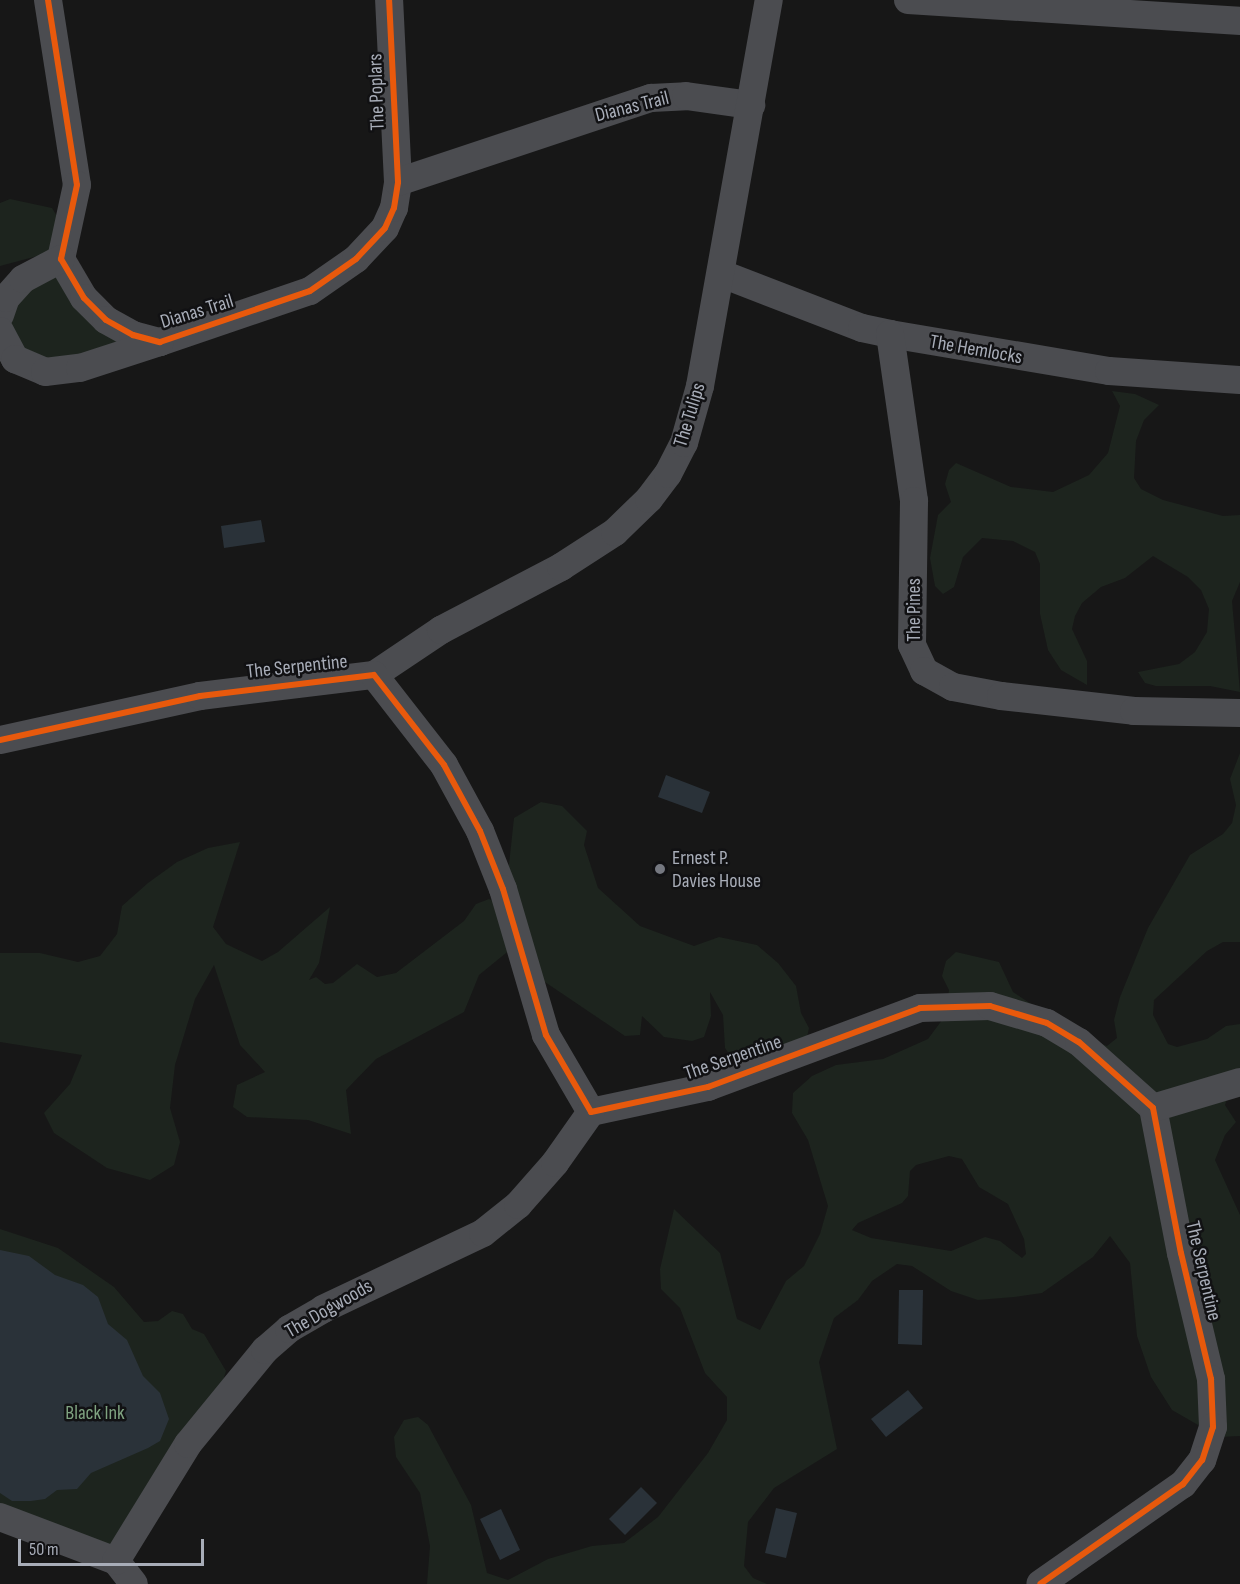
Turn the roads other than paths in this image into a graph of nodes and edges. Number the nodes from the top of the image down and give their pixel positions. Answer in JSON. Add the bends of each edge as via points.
{"nodes":[{"id":1,"x":48,"y":0,"type":"edge"},
{"id":2,"x":389,"y":0,"type":"edge"},
{"id":3,"x":769,"y":0,"type":"edge"},
{"id":4,"x":908,"y":0,"type":"edge"},
{"id":5,"x":1240,"y":21,"type":"edge"},
{"id":6,"x":751,"y":105,"type":"junction"},
{"id":7,"x":398,"y":182,"type":"junction"},
{"id":8,"x":61,"y":259,"type":"junction"},
{"id":9,"x":722,"y":274,"type":"junction"},
{"id":10,"x":0,"y":315,"type":"edge"},
{"id":11,"x":0,"y":331,"type":"edge"},
{"id":12,"x":890,"y":334,"type":"junction"},
{"id":13,"x":160,"y":342,"type":"junction"},
{"id":14,"x":1240,"y":380,"type":"edge"},
{"id":15,"x":374,"y":675,"type":"junction"},
{"id":16,"x":1240,"y":713,"type":"edge"},
{"id":17,"x":0,"y":741,"type":"edge"},
{"id":18,"x":1240,"y":1082,"type":"edge"},
{"id":19,"x":1153,"y":1108,"type":"junction"},
{"id":20,"x":591,"y":1112,"type":"junction"},
{"id":21,"x":0,"y":1518,"type":"edge"},
{"id":22,"x":116,"y":1561,"type":"junction"},
{"id":23,"x":134,"y":1584,"type":"edge"},
{"id":24,"x":1040,"y":1584,"type":"edge"}],
"edges":[{"from":1,"to":8,"type":"street","via":[[77,185]]},
{"from":2,"to":7,"type":"street","name":"The Poplars"},
{"from":3,"to":6,"type":"street","name":"The Tulips"},
{"from":4,"to":5,"type":"street"},
{"from":6,"to":7,"type":"street","name":"Dianas Trail","via":[[686,96],[651,99]]},
{"from":6,"to":9,"type":"street","name":"The Tulips"},
{"from":7,"to":13,"type":"street","name":"Dianas Trail","via":[[394,208],[385,228],[332,279],[289,299]]},
{"from":8,"to":10,"type":"street","via":[[23,279],[6,298]]},
{"from":8,"to":13,"type":"street","name":"Dianas Trail","via":[[84,298],[106,320],[133,335]]},
{"from":9,"to":12,"type":"street","name":"The Hemlocks","via":[[862,328]]},
{"from":9,"to":15,"type":"street","name":"The Tulips","via":[[684,443],[649,499],[615,532],[588,550],[441,630]]},
{"from":11,"to":13,"type":"street","name":"Dianas Trail","via":[[15,359],[45,372],[80,368]]},
{"from":12,"to":14,"type":"street","name":"The Hemlocks","via":[[1101,370]]},
{"from":12,"to":16,"type":"street","name":"The Pines","via":[[914,501],[912,645],[924,671],[953,687],[1001,696],[1134,711]]},
{"from":15,"to":17,"type":"street","name":"The Serpentine","via":[[242,689]]},
{"from":15,"to":20,"type":"street","name":"The Serpentine","via":[[444,765],[480,831],[503,889],[546,1035]]},
{"from":18,"to":19,"type":"street"},
{"from":19,"to":20,"type":"street","name":"The Serpentine","via":[[1079,1042],[1047,1023],[990,1006],[962,1005],[903,1013],[708,1087]]},
{"from":19,"to":24,"type":"street","name":"The Serpentine","via":[[1180,1254],[1211,1379],[1214,1413],[1210,1442],[1198,1467],[1183,1484]]},
{"from":20,"to":22,"type":"street","name":"The Dogwoods","via":[[548,1172],[518,1205],[483,1233],[323,1309],[289,1329],[265,1350],[188,1444]]},
{"from":21,"to":22,"type":"street"},
{"from":22,"to":23,"type":"street"}]}
